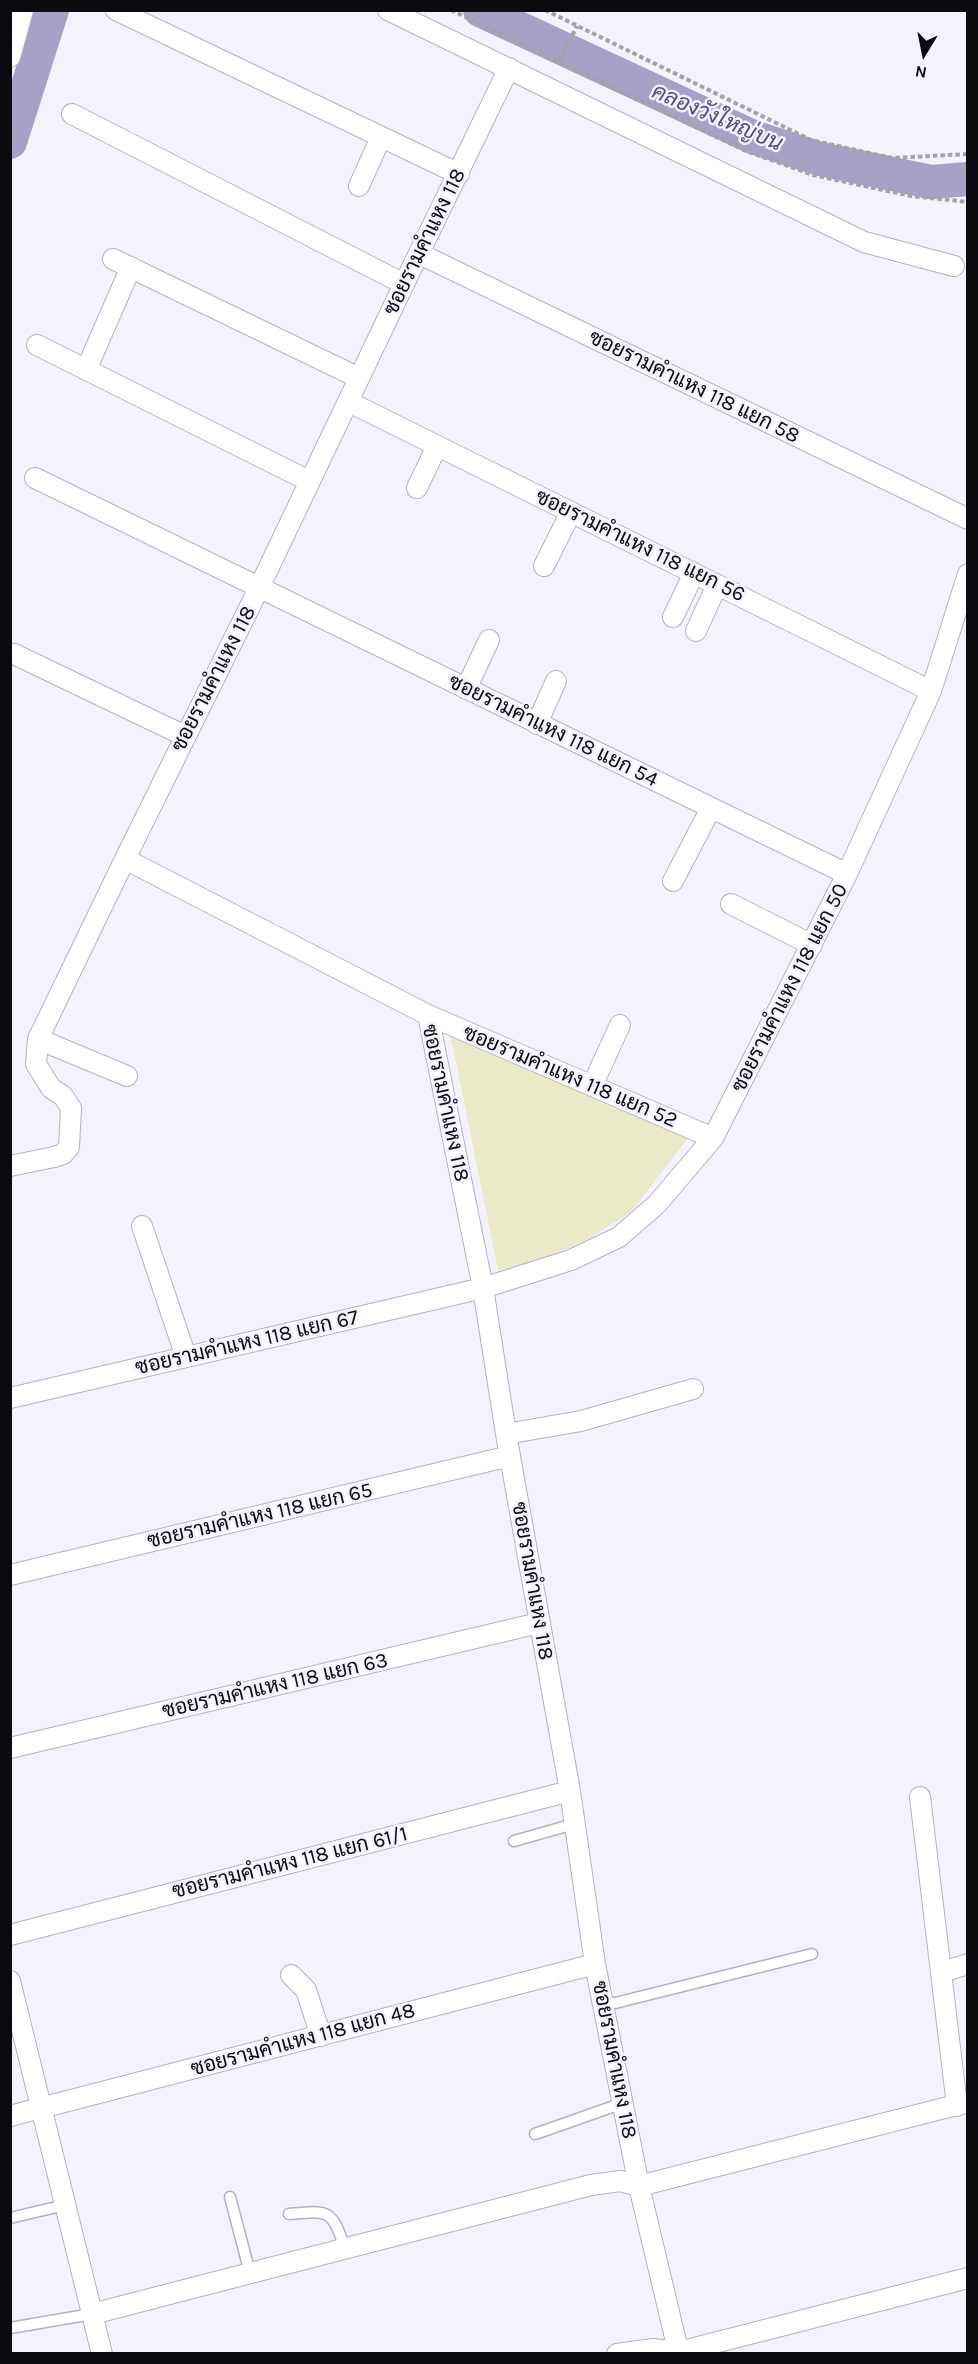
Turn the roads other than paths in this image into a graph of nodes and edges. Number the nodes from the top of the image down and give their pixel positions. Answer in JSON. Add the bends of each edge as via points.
{"nodes":[{"id":1,"x":23,"y":10,"type":"edge"},
{"id":2,"x":116,"y":10,"type":"edge"},
{"id":3,"x":388,"y":10,"type":"edge"},
{"id":4,"x":10,"y":57,"type":"edge"},
{"id":5,"x":509,"y":68,"type":"junction"},
{"id":6,"x":72,"y":114,"type":"dead end"},
{"id":7,"x":381,"y":137,"type":"junction"},
{"id":8,"x":459,"y":174,"type":"junction"},
{"id":9,"x":359,"y":186,"type":"dead end"},
{"id":10,"x":420,"y":254,"type":"junction"},
{"id":11,"x":112,"y":259,"type":"dead end"},
{"id":12,"x":954,"y":266,"type":"dead end"},
{"id":13,"x":131,"y":267,"type":"junction"},
{"id":14,"x":404,"y":284,"type":"junction"},
{"id":15,"x":37,"y":345,"type":"dead end"},
{"id":16,"x":87,"y":370,"type":"junction"},
{"id":17,"x":359,"y":378,"type":"junction"},
{"id":18,"x":349,"y":402,"type":"junction"},
{"id":19,"x":437,"y":446,"type":"junction"},
{"id":20,"x":35,"y":478,"type":"dead end"},
{"id":21,"x":309,"y":481,"type":"junction"},
{"id":22,"x":417,"y":488,"type":"dead end"},
{"id":23,"x":571,"y":512,"type":"junction"},
{"id":24,"x":968,"y":519,"type":"edge"},
{"id":25,"x":544,"y":566,"type":"dead end"},
{"id":26,"x":694,"y":573,"type":"junction"},
{"id":27,"x":968,"y":574,"type":"edge"},
{"id":28,"x":717,"y":585,"type":"junction"},
{"id":29,"x":259,"y":588,"type":"junction"},
{"id":30,"x":673,"y":617,"type":"dead end"},
{"id":31,"x":696,"y":631,"type":"dead end"},
{"id":32,"x":489,"y":640,"type":"dead end"},
{"id":33,"x":14,"y":654,"type":"dead end"},
{"id":34,"x":556,"y":681,"type":"dead end"},
{"id":35,"x":466,"y":689,"type":"junction"},
{"id":36,"x":931,"y":691,"type":"junction"},
{"id":37,"x":537,"y":724,"type":"junction"},
{"id":38,"x":185,"y":736,"type":"junction"},
{"id":39,"x":711,"y":808,"type":"junction"},
{"id":40,"x":125,"y":859,"type":"junction"},
{"id":41,"x":847,"y":874,"type":"junction"},
{"id":42,"x":673,"y":881,"type":"dead end"},
{"id":43,"x":731,"y":904,"type":"dead end"},
{"id":44,"x":812,"y":945,"type":"junction"},
{"id":45,"x":428,"y":1015,"type":"junction"},
{"id":46,"x":620,"y":1025,"type":"dead end"},
{"id":47,"x":38,"y":1039,"type":"junction"},
{"id":48,"x":127,"y":1076,"type":"dead end"},
{"id":49,"x":592,"y":1086,"type":"junction"},
{"id":50,"x":713,"y":1138,"type":"junction"},
{"id":51,"x":10,"y":1166,"type":"edge"},
{"id":52,"x":142,"y":1226,"type":"dead end"},
{"id":53,"x":483,"y":1288,"type":"junction"},
{"id":54,"x":186,"y":1357,"type":"junction"},
{"id":55,"x":693,"y":1389,"type":"dead end"},
{"id":56,"x":10,"y":1398,"type":"edge"},
{"id":57,"x":506,"y":1434,"type":"junction"},
{"id":58,"x":510,"y":1456,"type":"junction"},
{"id":59,"x":10,"y":1575,"type":"edge"},
{"id":60,"x":539,"y":1623,"type":"junction"},
{"id":61,"x":10,"y":1748,"type":"edge"},
{"id":62,"x":570,"y":1791,"type":"junction"},
{"id":63,"x":920,"y":1797,"type":"dead end"},
{"id":64,"x":574,"y":1824,"type":"junction"},
{"id":65,"x":514,"y":1840,"type":"dead end"},
{"id":66,"x":10,"y":1935,"type":"edge"},
{"id":67,"x":812,"y":1954,"type":"dead end"},
{"id":68,"x":595,"y":1964,"type":"junction"},
{"id":69,"x":968,"y":1964,"type":"edge"},
{"id":70,"x":942,"y":1972,"type":"junction"},
{"id":71,"x":291,"y":1975,"type":"dead end"},
{"id":72,"x":10,"y":1981,"type":"edge"},
{"id":73,"x":603,"y":2006,"type":"junction"},
{"id":74,"x":321,"y":2036,"type":"junction"},
{"id":75,"x":623,"y":2103,"type":"junction"},
{"id":76,"x":962,"y":2104,"type":"edge"},
{"id":77,"x":42,"y":2109,"type":"junction"},
{"id":78,"x":10,"y":2116,"type":"edge"},
{"id":79,"x":535,"y":2134,"type":"dead end"},
{"id":80,"x":639,"y":2186,"type":"junction"},
{"id":81,"x":230,"y":2197,"type":"dead end"},
{"id":82,"x":66,"y":2205,"type":"junction"},
{"id":83,"x":289,"y":2214,"type":"dead end"},
{"id":84,"x":10,"y":2218,"type":"edge"},
{"id":85,"x":345,"y":2249,"type":"junction"},
{"id":86,"x":250,"y":2273,"type":"junction"},
{"id":87,"x":968,"y":2277,"type":"edge"},
{"id":88,"x":92,"y":2314,"type":"junction"},
{"id":89,"x":10,"y":2328,"type":"edge"},
{"id":90,"x":679,"y":2353,"type":"edge"},
{"id":91,"x":102,"y":2354,"type":"edge"},
{"id":92,"x":617,"y":2354,"type":"edge"}],
"edges":[{"from":1,"to":4,"type":"street"},
{"from":2,"to":7,"type":"street"},
{"from":3,"to":5,"type":"street"},
{"from":5,"to":8,"type":"street","name":"ซอยรามคำแหง 118"},
{"from":5,"to":12,"type":"street","via":[[864,242]]},
{"from":6,"to":14,"type":"street"},
{"from":7,"to":8,"type":"street"},
{"from":7,"to":9,"type":"street"},
{"from":8,"to":10,"type":"street","name":"ซอยรามคำแหง 118"},
{"from":10,"to":14,"type":"street","name":"ซอยรามคำแหง 118"},
{"from":10,"to":24,"type":"street","name":"ซอยรามคำแหง 118 แยก 58"},
{"from":11,"to":13,"type":"street"},
{"from":13,"to":16,"type":"street"},
{"from":13,"to":17,"type":"street"},
{"from":14,"to":17,"type":"street","name":"ซอยรามคำแหง 118"},
{"from":15,"to":16,"type":"street"},
{"from":16,"to":21,"type":"street"},
{"from":17,"to":18,"type":"street","name":"ซอยรามคำแหง 118"},
{"from":18,"to":19,"type":"street","name":"ซอยรามคำแหง 118 แยก 56"},
{"from":18,"to":21,"type":"street","name":"ซอยรามคำแหง 118"},
{"from":19,"to":22,"type":"street"},
{"from":19,"to":23,"type":"street","name":"ซอยรามคำแหง 118 แยก 56"},
{"from":20,"to":29,"type":"street","name":"ซอยรามคำแหง 118 แยก 54"},
{"from":21,"to":29,"type":"street","name":"ซอยรามคำแหง 118"},
{"from":23,"to":25,"type":"street"},
{"from":23,"to":26,"type":"street","name":"ซอยรามคำแหง 118 แยก 56"},
{"from":26,"to":28,"type":"street","name":"ซอยรามคำแหง 118 แยก 56"},
{"from":26,"to":30,"type":"street"},
{"from":27,"to":36,"type":"street","name":"ซอยรามคำแหง 118 แยก 50"},
{"from":28,"to":31,"type":"street"},
{"from":28,"to":36,"type":"street","name":"ซอยรามคำแหง 118 แยก 56"},
{"from":29,"to":35,"type":"street","name":"ซอยรามคำแหง 118 แยก 54"},
{"from":29,"to":38,"type":"street","name":"ซอยรามคำแหง 118"},
{"from":32,"to":35,"type":"street"},
{"from":33,"to":38,"type":"street"},
{"from":34,"to":37,"type":"street"},
{"from":35,"to":37,"type":"street","name":"ซอยรามคำแหง 118 แยก 54"},
{"from":36,"to":41,"type":"street","name":"ซอยรามคำแหง 118 แยก 50"},
{"from":37,"to":39,"type":"street","name":"ซอยรามคำแหง 118 แยก 54"},
{"from":38,"to":40,"type":"street","name":"ซอยรามคำแหง 118"},
{"from":39,"to":41,"type":"street","name":"ซอยรามคำแหง 118 แยก 54"},
{"from":39,"to":42,"type":"street"},
{"from":40,"to":45,"type":"street","name":"ซอยรามคำแหง 118"},
{"from":40,"to":47,"type":"street"},
{"from":41,"to":44,"type":"street","name":"ซอยรามคำแหง 118 แยก 50"},
{"from":43,"to":44,"type":"street"},
{"from":44,"to":50,"type":"street","name":"ซอยรามคำแหง 118 แยก 50"},
{"from":45,"to":49,"type":"street","name":"ซอยรามคำแหง 118 แยก 52"},
{"from":45,"to":53,"type":"street","name":"ซอยรามคำแหง 118"},
{"from":46,"to":49,"type":"street"},
{"from":47,"to":48,"type":"street"},
{"from":47,"to":51,"type":"street","via":[[36,1064],[51,1088],[71,1108],[69,1147],[54,1157]]},
{"from":49,"to":50,"type":"street","name":"ซอยรามคำแหง 118 แยก 52"},
{"from":50,"to":53,"type":"street","name":"ซอยรามคำแหง 118 แยก 50","via":[[657,1204],[619,1237],[571,1260]]},
{"from":52,"to":54,"type":"street"},
{"from":53,"to":54,"type":"street","name":"ซอยรามคำแหง 118 แยก 67"},
{"from":53,"to":57,"type":"street","name":"ซอยรามคำแหง 118"},
{"from":54,"to":56,"type":"street","name":"ซอยรามคำแหง 118 แยก 67"},
{"from":55,"to":57,"type":"street","via":[[580,1422]]},
{"from":57,"to":58,"type":"street","name":"ซอยรามคำแหง 118"},
{"from":58,"to":59,"type":"street","name":"ซอยรามคำแหง 118 แยก 65"},
{"from":58,"to":60,"type":"street","name":"ซอยรามคำแหง 118"},
{"from":60,"to":61,"type":"street","name":"ซอยรามคำแหง 118 แยก 63"},
{"from":60,"to":62,"type":"street","name":"ซอยรามคำแหง 118"},
{"from":62,"to":64,"type":"street","name":"ซอยรามคำแหง 118"},
{"from":62,"to":66,"type":"street","name":"ซอยรามคำแหง 118 แยก 61/1"},
{"from":63,"to":70,"type":"street"},
{"from":64,"to":65,"type":"lane"},
{"from":64,"to":68,"type":"street","name":"ซอยรามคำแหง 118"},
{"from":67,"to":73,"type":"lane"},
{"from":68,"to":73,"type":"street","name":"ซอยรามคำแหง 118"},
{"from":68,"to":74,"type":"street","name":"ซอยรามคำแหง 118 แยก 48"},
{"from":69,"to":70,"type":"street"},
{"from":70,"to":76,"type":"street"},
{"from":71,"to":74,"type":"street","via":[[306,1990]]},
{"from":72,"to":77,"type":"street"},
{"from":73,"to":75,"type":"street","name":"ซอยรามคำแหง 118"},
{"from":74,"to":77,"type":"street","name":"ซอยรามคำแหง 118 แยก 48"},
{"from":75,"to":79,"type":"lane"},
{"from":75,"to":80,"type":"street","name":"ซอยรามคำแหง 118"},
{"from":76,"to":80,"type":"street"},
{"from":77,"to":78,"type":"street","name":"ซอยรามคำแหง 118 แยก 48"},
{"from":77,"to":82,"type":"street"},
{"from":80,"to":85,"type":"street","via":[[609,2181]]},
{"from":80,"to":90,"type":"street","name":"ซอยรามคำแหง 118"},
{"from":81,"to":86,"type":"lane"},
{"from":82,"to":84,"type":"lane"},
{"from":82,"to":88,"type":"street"},
{"from":83,"to":85,"type":"lane","via":[[318,2211],[328,2215],[338,2227]]},
{"from":85,"to":86,"type":"street"},
{"from":86,"to":88,"type":"street"},
{"from":87,"to":90,"type":"street"},
{"from":88,"to":89,"type":"lane"},
{"from":88,"to":91,"type":"street"},
{"from":90,"to":92,"type":"street","via":[[653,2349]]}]}
